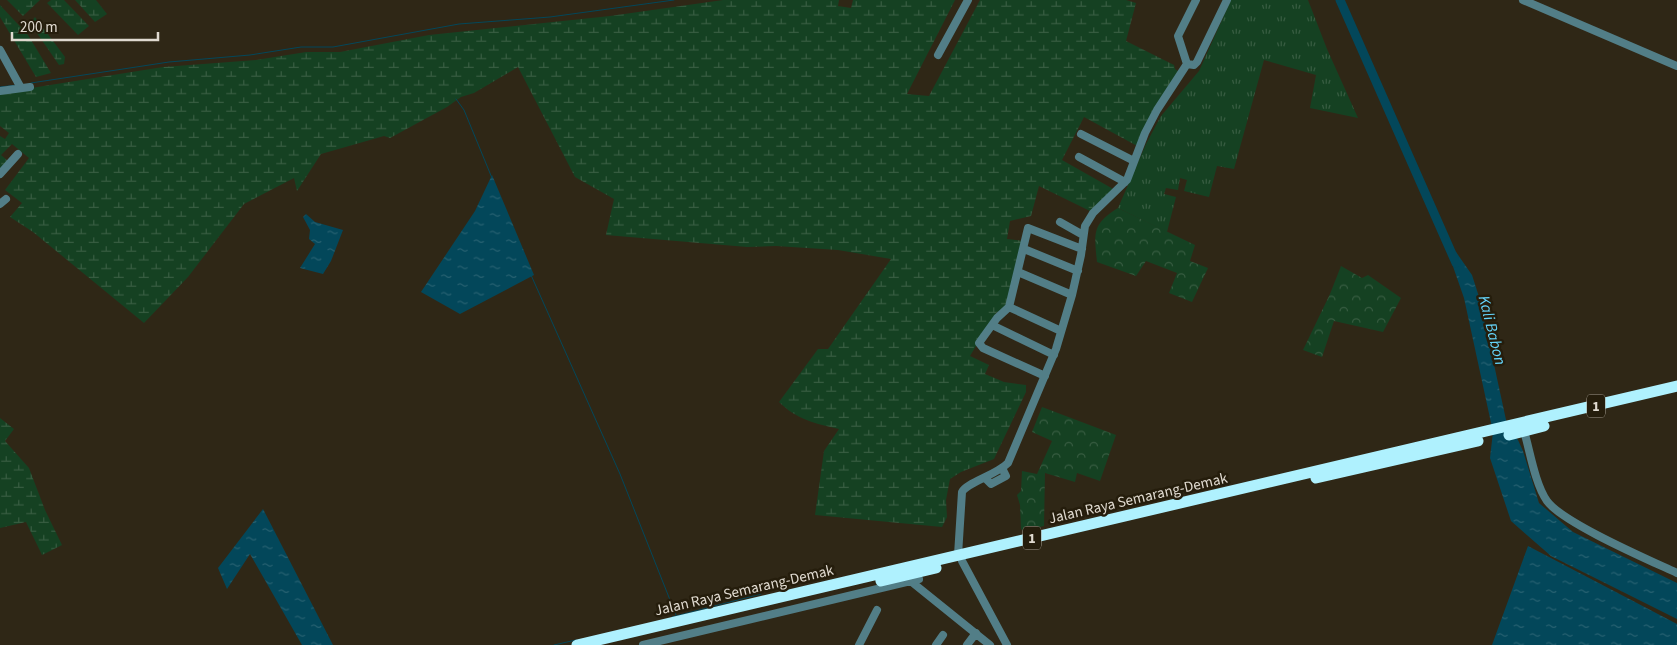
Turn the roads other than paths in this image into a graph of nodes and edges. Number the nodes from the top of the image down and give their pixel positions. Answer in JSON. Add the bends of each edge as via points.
{"nodes":[{"id":1,"x":968,"y":0,"type":"edge"},
{"id":2,"x":1196,"y":0,"type":"edge"},
{"id":3,"x":1227,"y":0,"type":"edge"},
{"id":4,"x":1523,"y":0,"type":"edge"},
{"id":5,"x":0,"y":50,"type":"edge"},
{"id":6,"x":938,"y":55,"type":"dead end"},
{"id":7,"x":1187,"y":64,"type":"junction"},
{"id":8,"x":1677,"y":66,"type":"edge"},
{"id":9,"x":21,"y":88,"type":"junction"},
{"id":10,"x":30,"y":88,"type":"dead end"},
{"id":11,"x":0,"y":91,"type":"edge"},
{"id":12,"x":1081,"y":134,"type":"dead end"},
{"id":13,"x":18,"y":154,"type":"dead end"},
{"id":14,"x":1079,"y":157,"type":"dead end"},
{"id":15,"x":1134,"y":161,"type":"junction"},
{"id":16,"x":0,"y":174,"type":"edge"},
{"id":17,"x":1125,"y":182,"type":"junction"},
{"id":18,"x":1060,"y":222,"type":"dead end"},
{"id":19,"x":1083,"y":234,"type":"junction"},
{"id":20,"x":1024,"y":249,"type":"junction"},
{"id":21,"x":1082,"y":249,"type":"junction"},
{"id":22,"x":1078,"y":271,"type":"junction"},
{"id":23,"x":1018,"y":272,"type":"junction"},
{"id":24,"x":1072,"y":295,"type":"junction"},
{"id":25,"x":1009,"y":307,"type":"junction"},
{"id":26,"x":992,"y":325,"type":"junction"},
{"id":27,"x":1061,"y":331,"type":"junction"},
{"id":28,"x":1054,"y":355,"type":"junction"},
{"id":29,"x":1044,"y":376,"type":"junction"},
{"id":30,"x":1677,"y":386,"type":"edge"},
{"id":31,"x":1677,"y":394,"type":"edge"},
{"id":32,"x":1519,"y":430,"type":"junction"},
{"id":33,"x":960,"y":558,"type":"junction"},
{"id":34,"x":1677,"y":573,"type":"edge"},
{"id":35,"x":919,"y":576,"type":"junction"},
{"id":36,"x":877,"y":578,"type":"junction"},
{"id":37,"x":908,"y":579,"type":"junction"},
{"id":38,"x":923,"y":590,"type":"junction"},
{"id":39,"x":877,"y":610,"type":"dead end"},
{"id":40,"x":943,"y":635,"type":"dead end"},
{"id":41,"x":974,"y":635,"type":"junction"},
{"id":42,"x":598,"y":643,"type":"edge"},
{"id":43,"x":577,"y":645,"type":"edge"},
{"id":44,"x":609,"y":645,"type":"edge"},
{"id":45,"x":643,"y":645,"type":"edge"},
{"id":46,"x":859,"y":645,"type":"edge"},
{"id":47,"x":936,"y":645,"type":"edge"},
{"id":48,"x":967,"y":645,"type":"edge"},
{"id":49,"x":990,"y":645,"type":"edge"},
{"id":50,"x":1007,"y":645,"type":"edge"}],
"edges":[{"from":1,"to":6,"type":"street"},
{"from":2,"to":7,"type":"street","via":[[1178,36]]},
{"from":3,"to":7,"type":"street","via":[[1198,62]]},
{"from":4,"to":8,"type":"street"},
{"from":5,"to":9,"type":"street"},
{"from":7,"to":15,"type":"street","via":[[1157,110]]},
{"from":9,"to":10,"type":"street"},
{"from":9,"to":11,"type":"street"},
{"from":12,"to":15,"type":"street"},
{"from":13,"to":16,"type":"street"},
{"from":14,"to":17,"type":"street"},
{"from":15,"to":17,"type":"street"},
{"from":17,"to":19,"type":"street","via":[[1092,213]]},
{"from":18,"to":19,"type":"street"},
{"from":19,"to":21,"type":"street"},
{"from":20,"to":21,"type":"street","via":[[1029,228]]},
{"from":20,"to":22,"type":"street"},
{"from":20,"to":23,"type":"street"},
{"from":21,"to":22,"type":"street"},
{"from":22,"to":24,"type":"street"},
{"from":23,"to":24,"type":"street"},
{"from":23,"to":25,"type":"street"},
{"from":24,"to":27,"type":"street"},
{"from":25,"to":26,"type":"street"},
{"from":25,"to":27,"type":"street"},
{"from":26,"to":28,"type":"street"},
{"from":26,"to":29,"type":"street","via":[[980,345]]},
{"from":27,"to":28,"type":"street"},
{"from":28,"to":29,"type":"street"},
{"from":29,"to":33,"type":"street","via":[[1008,463],[967,485],[962,492]]},
{"from":30,"to":32,"type":"highway","name":"Jalan Raya Semarang-Demak","number":"1"},
{"from":31,"to":32,"type":"highway","name":"Jalan Raya Semarang-Demak","number":"1"},
{"from":32,"to":33,"type":"highway","name":"Jalan Raya Semarang-Demak","number":"1"},
{"from":32,"to":34,"type":"street","via":[[1542,490],[1555,509],[1635,554]]},
{"from":33,"to":35,"type":"highway","name":"Jalan Raya Semarang-Demak","number":"1"},
{"from":33,"to":36,"type":"highway","name":"Jalan Raya Semarang-Demak","number":"1"},
{"from":33,"to":50,"type":"street"},
{"from":35,"to":37,"type":"highway","name":"Jalan Raya Semarang-Demak","number":"1"},
{"from":35,"to":38,"type":"street"},
{"from":36,"to":37,"type":"highway","name":"Jalan Raya Semarang-Demak","number":"1"},
{"from":36,"to":42,"type":"highway","name":"Jalan Raya Semarang-Demak","number":"1"},
{"from":36,"to":44,"type":"highway","name":"Jalan Raya Semarang-Demak","number":"1"},
{"from":37,"to":38,"type":"street"},
{"from":37,"to":45,"type":"street"},
{"from":38,"to":41,"type":"street"},
{"from":39,"to":46,"type":"street"},
{"from":40,"to":47,"type":"street"},
{"from":41,"to":48,"type":"street"},
{"from":41,"to":49,"type":"street"},
{"from":42,"to":43,"type":"highway","name":"Jalan Raya Semarang-Demak","number":"1"}]}
